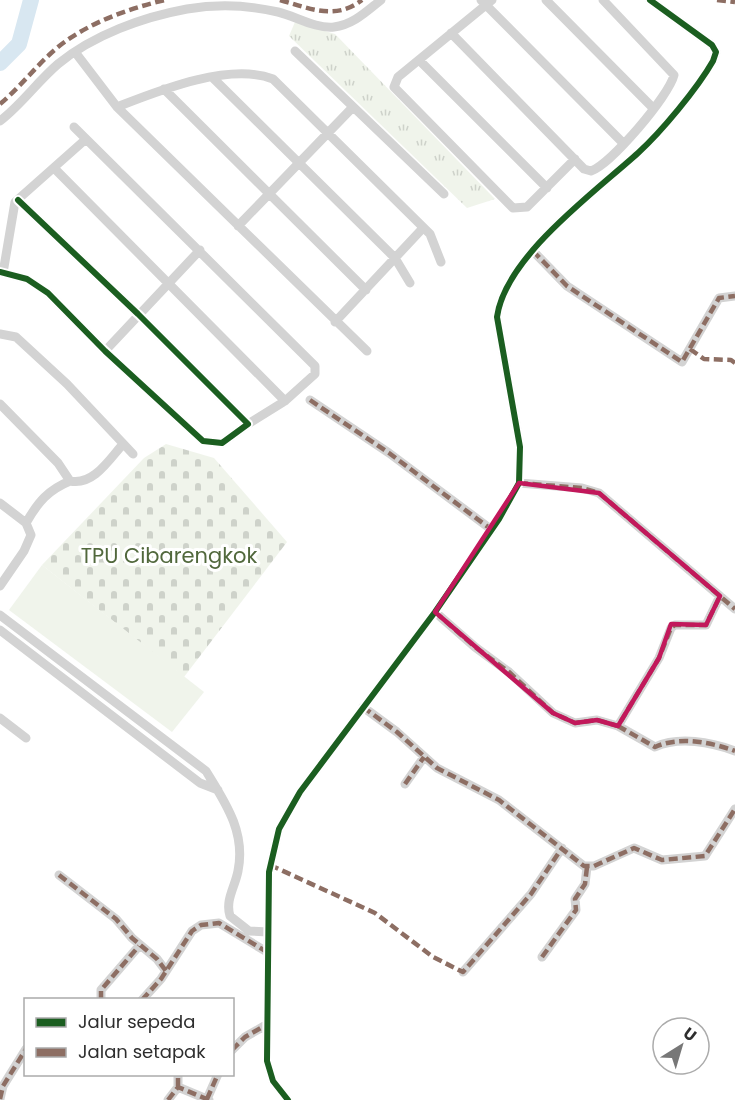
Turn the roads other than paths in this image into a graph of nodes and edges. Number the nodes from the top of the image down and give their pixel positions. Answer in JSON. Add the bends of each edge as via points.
{"nodes":[{"id":1,"x":381,"y":0,"type":"edge"},
{"id":2,"x":546,"y":0,"type":"edge"},
{"id":3,"x":603,"y":0,"type":"edge"},
{"id":4,"x":650,"y":0,"type":"edge"},
{"id":5,"x":486,"y":2,"type":"edge"},
{"id":6,"x":451,"y":33,"type":"junction"},
{"id":7,"x":295,"y":51,"type":"dead end"},
{"id":8,"x":75,"y":52,"type":"junction"},
{"id":9,"x":419,"y":60,"type":"junction"},
{"id":10,"x":212,"y":76,"type":"junction"},
{"id":11,"x":164,"y":89,"type":"junction"},
{"id":12,"x":117,"y":107,"type":"junction"},
{"id":13,"x":353,"y":107,"type":"junction"},
{"id":14,"x":653,"y":108,"type":"junction"},
{"id":15,"x":0,"y":121,"type":"edge"},
{"id":16,"x":74,"y":127,"type":"dead end"},
{"id":17,"x":327,"y":133,"type":"junction"},
{"id":18,"x":86,"y":140,"type":"junction"},
{"id":19,"x":624,"y":144,"type":"junction"},
{"id":20,"x":574,"y":159,"type":"junction"},
{"id":21,"x":299,"y":163,"type":"junction"},
{"id":22,"x":54,"y":168,"type":"junction"},
{"id":23,"x":547,"y":188,"type":"junction"},
{"id":24,"x":444,"y":194,"type":"dead end"},
{"id":25,"x":268,"y":195,"type":"junction"},
{"id":26,"x":18,"y":200,"type":"junction"},
{"id":27,"x":238,"y":226,"type":"junction"},
{"id":28,"x":423,"y":228,"type":"junction"},
{"id":29,"x":200,"y":250,"type":"junction"},
{"id":30,"x":533,"y":251,"type":"junction"},
{"id":31,"x":395,"y":258,"type":"junction"},
{"id":32,"x":441,"y":262,"type":"dead end"},
{"id":33,"x":2,"y":273,"type":"edge"},
{"id":34,"x":170,"y":283,"type":"junction"},
{"id":35,"x":410,"y":283,"type":"dead end"},
{"id":36,"x":366,"y":290,"type":"junction"},
{"id":37,"x":735,"y":296,"type":"edge"},
{"id":38,"x":138,"y":314,"type":"junction"},
{"id":39,"x":335,"y":322,"type":"junction"},
{"id":40,"x":0,"y":334,"type":"edge"},
{"id":41,"x":105,"y":351,"type":"junction"},
{"id":42,"x":367,"y":351,"type":"dead end"},
{"id":43,"x":310,"y":400,"type":"dead end"},
{"id":44,"x":285,"y":401,"type":"junction"},
{"id":45,"x":0,"y":404,"type":"edge"},
{"id":46,"x":248,"y":424,"type":"junction"},
{"id":47,"x":123,"y":444,"type":"junction"},
{"id":48,"x":133,"y":454,"type":"dead end"},
{"id":49,"x":70,"y":481,"type":"junction"},
{"id":50,"x":519,"y":483,"type":"junction"},
{"id":51,"x":0,"y":503,"type":"edge"},
{"id":52,"x":26,"y":523,"type":"junction"},
{"id":53,"x":492,"y":530,"type":"junction"},
{"id":54,"x":0,"y":586,"type":"edge"},
{"id":55,"x":720,"y":596,"type":"junction"},
{"id":56,"x":735,"y":609,"type":"edge"},
{"id":57,"x":435,"y":612,"type":"junction"},
{"id":58,"x":0,"y":615,"type":"edge"},
{"id":59,"x":0,"y":630,"type":"edge"},
{"id":60,"x":32,"y":640,"type":"junction"},
{"id":61,"x":25,"y":649,"type":"junction"},
{"id":62,"x":363,"y":707,"type":"junction"},
{"id":63,"x":0,"y":718,"type":"edge"},
{"id":64,"x":618,"y":726,"type":"junction"},
{"id":65,"x":26,"y":738,"type":"dead end"},
{"id":66,"x":735,"y":751,"type":"edge"},
{"id":67,"x":424,"y":757,"type":"junction"},
{"id":68,"x":405,"y":784,"type":"dead end"},
{"id":69,"x":218,"y":790,"type":"junction"},
{"id":70,"x":735,"y":809,"type":"edge"},
{"id":71,"x":562,"y":848,"type":"junction"},
{"id":72,"x":587,"y":867,"type":"junction"},
{"id":73,"x":59,"y":875,"type":"dead end"},
{"id":74,"x":268,"y":932,"type":"junction"},
{"id":75,"x":139,"y":946,"type":"junction"},
{"id":76,"x":267,"y":952,"type":"junction"},
{"id":77,"x":542,"y":957,"type":"dead end"},
{"id":78,"x":166,"y":971,"type":"junction"},
{"id":79,"x":463,"y":972,"type":"dead end"},
{"id":80,"x":101,"y":998,"type":"edge"},
{"id":81,"x":143,"y":998,"type":"edge"},
{"id":82,"x":266,"y":1025,"type":"junction"},
{"id":83,"x":234,"y":1048,"type":"edge"},
{"id":84,"x":24,"y":1052,"type":"edge"},
{"id":85,"x":178,"y":1076,"type":"edge"},
{"id":86,"x":217,"y":1076,"type":"edge"},
{"id":87,"x":178,"y":1087,"type":"junction"},
{"id":88,"x":0,"y":1099,"type":"edge"},
{"id":89,"x":168,"y":1100,"type":"edge"},
{"id":90,"x":208,"y":1100,"type":"edge"},
{"id":91,"x":288,"y":1100,"type":"edge"}],
"edges":[{"from":1,"to":8,"type":"street","via":[[352,22],[334,27],[247,7],[186,10],[124,28]]},
{"from":2,"to":14,"type":"street"},
{"from":3,"to":14,"type":"street","via":[[674,72]]},
{"from":4,"to":30,"type":"street","via":[[712,45],[716,52],[713,61],[653,138]]},
{"from":5,"to":6,"type":"street"},
{"from":5,"to":19,"type":"street"},
{"from":6,"to":9,"type":"street"},
{"from":6,"to":20,"type":"street"},
{"from":7,"to":13,"type":"street"},
{"from":8,"to":12,"type":"street"},
{"from":8,"to":15,"type":"street"},
{"from":9,"to":23,"type":"street"},
{"from":9,"to":23,"type":"street","via":[[396,79],[395,90],[513,208],[526,207]]},
{"from":10,"to":11,"type":"street"},
{"from":10,"to":17,"type":"street","via":[[259,75],[273,79]]},
{"from":10,"to":21,"type":"street"},
{"from":11,"to":12,"type":"street"},
{"from":11,"to":25,"type":"street"},
{"from":12,"to":27,"type":"street"},
{"from":13,"to":17,"type":"street"},
{"from":13,"to":24,"type":"street"},
{"from":14,"to":19,"type":"street"},
{"from":16,"to":18,"type":"street"},
{"from":17,"to":21,"type":"street"},
{"from":17,"to":28,"type":"street"},
{"from":18,"to":22,"type":"street"},
{"from":18,"to":29,"type":"street"},
{"from":19,"to":20,"type":"street","via":[[593,171],[584,169]]},
{"from":20,"to":23,"type":"street"},
{"from":21,"to":25,"type":"street"},
{"from":21,"to":31,"type":"street"},
{"from":22,"to":26,"type":"street"},
{"from":22,"to":34,"type":"street"},
{"from":25,"to":27,"type":"street"},
{"from":25,"to":36,"type":"street"},
{"from":26,"to":33,"type":"street","via":[[13,207]]},
{"from":26,"to":38,"type":"street"},
{"from":27,"to":39,"type":"street"},
{"from":28,"to":31,"type":"street"},
{"from":28,"to":32,"type":"street","via":[[434,241]]},
{"from":29,"to":34,"type":"street"},
{"from":29,"to":44,"type":"street","via":[[315,366],[315,374]]},
{"from":30,"to":37,"type":"street","via":[[567,286],[682,362],[719,298]]},
{"from":30,"to":50,"type":"street","via":[[509,283],[497,317],[520,447]]},
{"from":31,"to":35,"type":"street"},
{"from":31,"to":36,"type":"street"},
{"from":33,"to":41,"type":"street","via":[[27,279],[48,293]]},
{"from":34,"to":38,"type":"street"},
{"from":34,"to":44,"type":"street"},
{"from":36,"to":39,"type":"street"},
{"from":38,"to":41,"type":"street"},
{"from":38,"to":46,"type":"street"},
{"from":39,"to":42,"type":"street"},
{"from":40,"to":47,"type":"street","via":[[16,337]]},
{"from":41,"to":46,"type":"street","via":[[203,441],[222,443]]},
{"from":43,"to":53,"type":"street"},
{"from":44,"to":46,"type":"street"},
{"from":45,"to":49,"type":"street","via":[[58,463]]},
{"from":47,"to":48,"type":"street"},
{"from":47,"to":49,"type":"street","via":[[93,477],[81,483]]},
{"from":49,"to":52,"type":"street","via":[[51,489]]},
{"from":50,"to":53,"type":"street"},
{"from":50,"to":55,"type":"street","via":[[599,493]]},
{"from":51,"to":52,"type":"street"},
{"from":52,"to":54,"type":"street","via":[[30,535],[24,551]]},
{"from":53,"to":57,"type":"street"},
{"from":55,"to":56,"type":"street"},
{"from":55,"to":64,"type":"street","via":[[706,625],[671,628],[659,658]]},
{"from":57,"to":62,"type":"street"},
{"from":57,"to":64,"type":"street","via":[[554,713],[575,723],[597,720]]},
{"from":58,"to":60,"type":"street"},
{"from":59,"to":61,"type":"street"},
{"from":60,"to":61,"type":"street"},
{"from":60,"to":69,"type":"street","via":[[206,771]]},
{"from":61,"to":69,"type":"street","via":[[200,783]]},
{"from":62,"to":67,"type":"street"},
{"from":62,"to":74,"type":"street","via":[[300,792],[279,829],[269,872]]},
{"from":63,"to":65,"type":"street"},
{"from":64,"to":66,"type":"street","via":[[650,746],[690,742]]},
{"from":67,"to":68,"type":"street"},
{"from":67,"to":71,"type":"street","via":[[437,768],[499,800]]},
{"from":69,"to":74,"type":"street","via":[[237,828],[240,849],[227,908],[230,916],[249,931]]},
{"from":70,"to":72,"type":"street","via":[[705,856],[662,860],[634,848]]},
{"from":71,"to":72,"type":"street"},
{"from":71,"to":79,"type":"street","via":[[531,894]]},
{"from":72,"to":77,"type":"street","via":[[585,884],[575,899],[576,910]]},
{"from":73,"to":75,"type":"street","via":[[116,919]]},
{"from":74,"to":76,"type":"street"},
{"from":75,"to":78,"type":"street"},
{"from":75,"to":80,"type":"street","via":[[101,990]]},
{"from":76,"to":78,"type":"street","via":[[225,926],[208,922],[192,931]]},
{"from":76,"to":82,"type":"street"},
{"from":78,"to":81,"type":"street"},
{"from":82,"to":83,"type":"street"},
{"from":82,"to":91,"type":"street","via":[[270,1075]]},
{"from":84,"to":88,"type":"street","via":[[3,1086]]},
{"from":85,"to":87,"type":"street"},
{"from":86,"to":90,"type":"street"},
{"from":87,"to":89,"type":"street"},
{"from":87,"to":90,"type":"street"}]}
